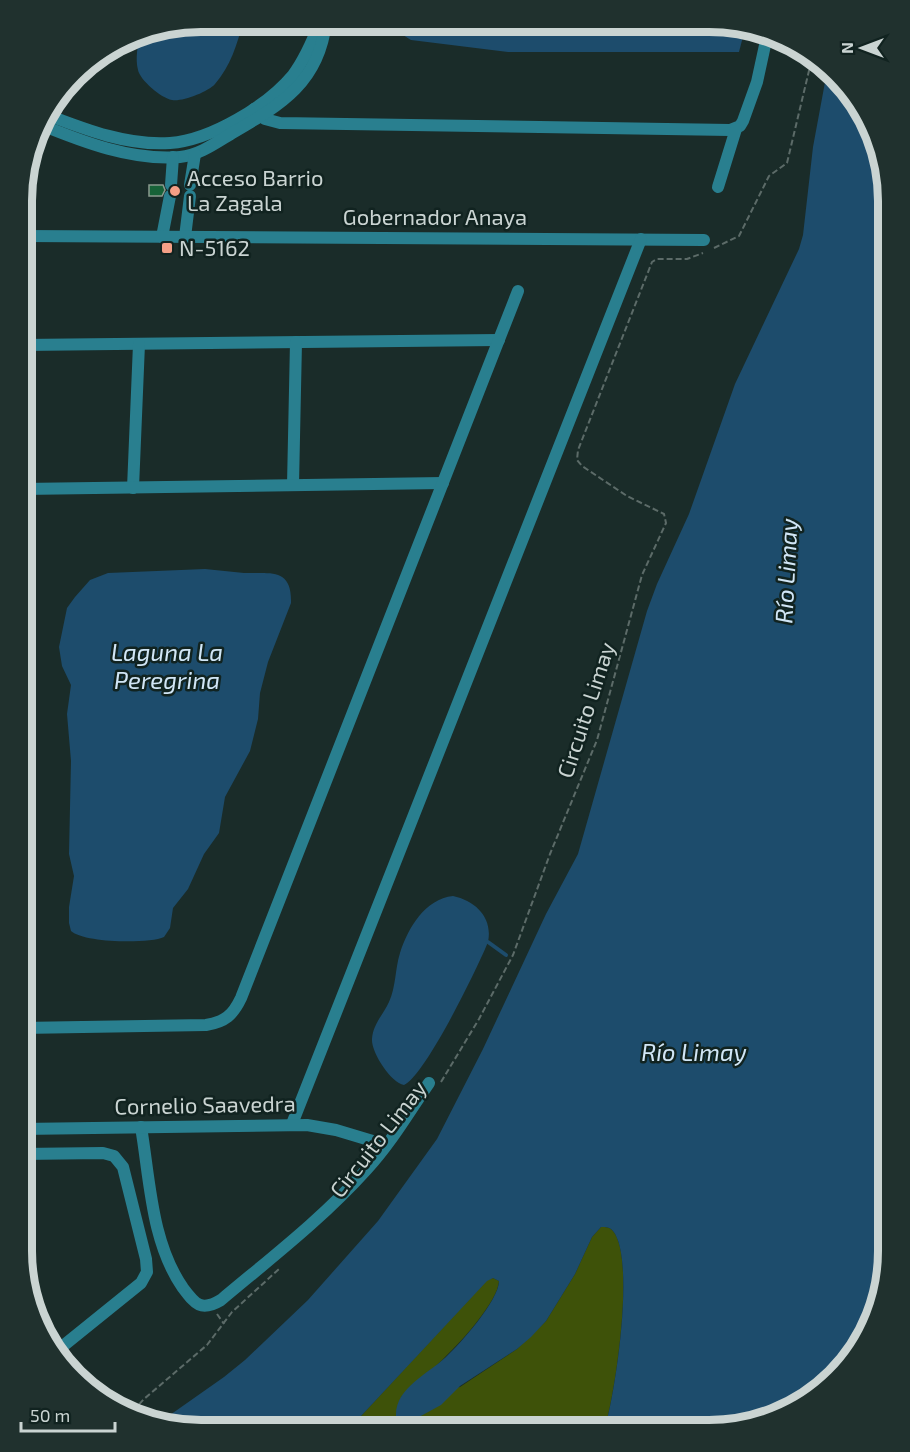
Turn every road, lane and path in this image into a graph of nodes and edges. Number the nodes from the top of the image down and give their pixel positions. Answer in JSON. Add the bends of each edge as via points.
{"nodes":[{"id":1,"x":316,"y":32,"type":"edge"},
{"id":2,"x":324,"y":32,"type":"edge"},
{"id":3,"x":766,"y":41,"type":"edge"},
{"id":4,"x":810,"y":66,"type":"edge"},
{"id":5,"x":258,"y":112,"type":"junction"},
{"id":6,"x":53,"y":117,"type":"edge"},
{"id":7,"x":48,"y":127,"type":"edge"},
{"id":8,"x":736,"y":129,"type":"junction"},
{"id":9,"x":195,"y":154,"type":"junction"},
{"id":10,"x":173,"y":157,"type":"junction"},
{"id":11,"x":718,"y":187,"type":"dead end"},
{"id":12,"x":32,"y":236,"type":"edge"},
{"id":13,"x":162,"y":237,"type":"junction"},
{"id":14,"x":185,"y":237,"type":"junction"},
{"id":15,"x":641,"y":239,"type":"junction"},
{"id":16,"x":704,"y":240,"type":"dead end"},
{"id":17,"x":518,"y":291,"type":"dead end"},
{"id":18,"x":499,"y":340,"type":"junction"},
{"id":19,"x":296,"y":342,"type":"junction"},
{"id":20,"x":139,"y":344,"type":"junction"},
{"id":21,"x":32,"y":345,"type":"edge"},
{"id":22,"x":443,"y":483,"type":"junction"},
{"id":23,"x":292,"y":485,"type":"junction"},
{"id":24,"x":133,"y":488,"type":"junction"},
{"id":25,"x":32,"y":489,"type":"edge"},
{"id":26,"x":32,"y":1028,"type":"edge"},
{"id":27,"x":434,"y":1084,"type":"joint"},
{"id":28,"x":292,"y":1124,"type":"junction"},
{"id":29,"x":141,"y":1127,"type":"junction"},
{"id":30,"x":32,"y":1129,"type":"edge"},
{"id":31,"x":386,"y":1144,"type":"junction"},
{"id":32,"x":32,"y":1154,"type":"edge"},
{"id":33,"x":279,"y":1270,"type":"dead end"},
{"id":34,"x":62,"y":1347,"type":"edge"},
{"id":35,"x":136,"y":1408,"type":"edge"}],
"edges":[{"from":1,"to":5,"type":"street","via":[[293,75]]},
{"from":2,"to":5,"type":"street","via":[[307,75],[285,100]]},
{"from":3,"to":8,"type":"street","via":[[755,90]]},
{"from":4,"to":27,"type":"path","name":"Circuito Limay","via":[[788,161],[769,176],[739,236],[691,258],[652,262],[578,450],[582,466],[627,496],[664,514],[666,523],[642,575],[594,747],[513,955],[479,1019]]},
{"from":5,"to":6,"type":"street","via":[[201,136],[171,143],[118,138]]},
{"from":5,"to":8,"type":"street","via":[[269,121],[280,123]]},
{"from":5,"to":9,"type":"street"},
{"from":7,"to":10,"type":"street","via":[[104,148]]},
{"from":8,"to":11,"type":"street"},
{"from":9,"to":10,"type":"street"},
{"from":9,"to":14,"type":"street"},
{"from":10,"to":13,"type":"street"},
{"from":12,"to":13,"type":"street","name":"Gobernador Anaya"},
{"from":13,"to":14,"type":"street","name":"Gobernador Anaya"},
{"from":14,"to":15,"type":"street","name":"Gobernador Anaya"},
{"from":15,"to":16,"type":"street","name":"Gobernador Anaya"},
{"from":15,"to":28,"type":"street"},
{"from":17,"to":18,"type":"street"},
{"from":18,"to":19,"type":"street"},
{"from":18,"to":22,"type":"street"},
{"from":19,"to":20,"type":"street"},
{"from":19,"to":23,"type":"street"},
{"from":20,"to":21,"type":"street"},
{"from":20,"to":24,"type":"street"},
{"from":22,"to":23,"type":"street"},
{"from":22,"to":26,"type":"street","via":[[233,1013],[221,1022],[206,1025]]},
{"from":23,"to":24,"type":"street"},
{"from":24,"to":25,"type":"street"},
{"from":27,"to":31,"type":"street"},
{"from":28,"to":29,"type":"street","name":"Cornelio Saavedra"},
{"from":28,"to":31,"type":"street","name":"Cornelio Saavedra","via":[[321,1126]]},
{"from":29,"to":30,"type":"street","name":"Cornelio Saavedra"},
{"from":29,"to":31,"type":"street","via":[[164,1251],[176,1278],[192,1299],[205,1306],[221,1300],[307,1228]]},
{"from":32,"to":34,"type":"street","via":[[103,1153],[118,1159],[146,1259],[147,1272],[141,1283]]},
{"from":33,"to":35,"type":"path","via":[[232,1312],[207,1345]]}]}
